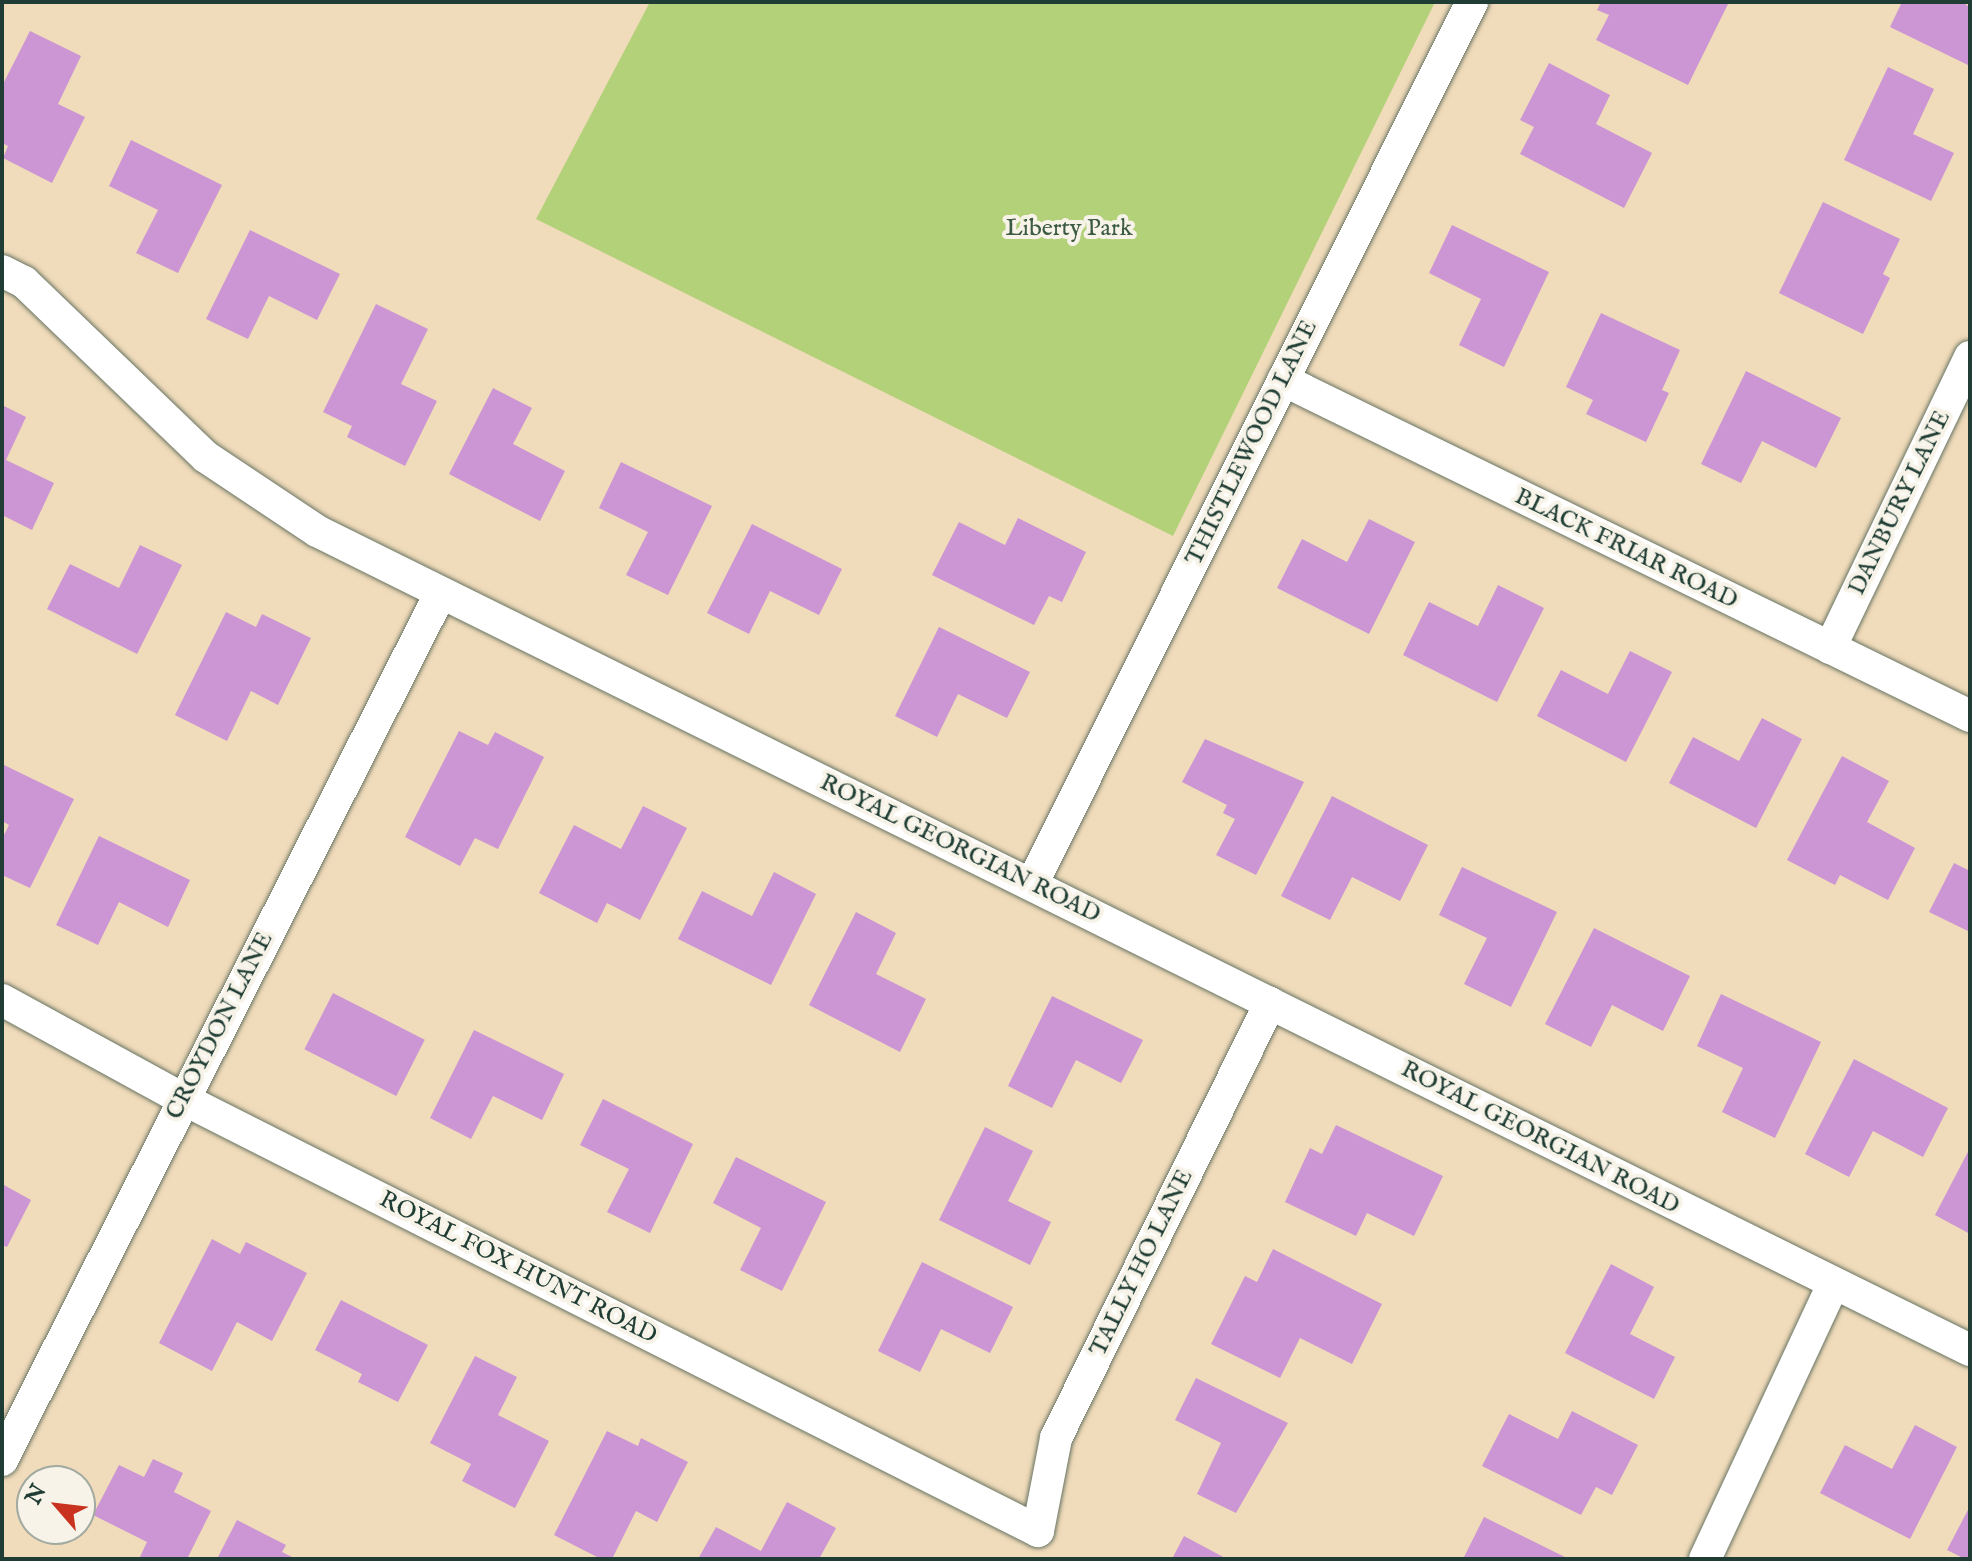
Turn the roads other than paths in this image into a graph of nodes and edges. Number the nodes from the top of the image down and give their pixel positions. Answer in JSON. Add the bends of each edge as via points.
{"nodes":[{"id":1,"x":1472,"y":2,"type":"edge"},
{"id":2,"x":2,"y":271,"type":"edge"},
{"id":3,"x":1970,"y":357,"type":"edge"},
{"id":4,"x":1283,"y":380,"type":"junction"},
{"id":5,"x":440,"y":594,"type":"junction"},
{"id":6,"x":1830,"y":648,"type":"junction"},
{"id":7,"x":1970,"y":716,"type":"edge"},
{"id":8,"x":1032,"y":884,"type":"junction"},
{"id":9,"x":2,"y":1000,"type":"edge"},
{"id":10,"x":1270,"y":1003,"type":"junction"},
{"id":11,"x":183,"y":1099,"type":"junction"},
{"id":12,"x":1833,"y":1285,"type":"junction"},
{"id":13,"x":1970,"y":1350,"type":"edge"},
{"id":14,"x":2,"y":1460,"type":"edge"},
{"id":15,"x":1038,"y":1531,"type":"joint"},
{"id":16,"x":1705,"y":1559,"type":"edge"}],
"edges":[{"from":1,"to":4,"type":"street","name":"THISTLEWOOD LANE"},
{"from":2,"to":5,"type":"street","name":"ROYAL GEORGIAN ROAD","via":[[24,282],[206,457],[252,492]]},
{"from":3,"to":6,"type":"street","name":"DANBURY LANE"},
{"from":4,"to":6,"type":"street","name":"BLACK FRIAR ROAD"},
{"from":4,"to":8,"type":"street","name":"THISTLEWOOD LANE"},
{"from":5,"to":8,"type":"street","name":"ROYAL GEORGIAN ROAD"},
{"from":5,"to":11,"type":"street","name":"CROYDON LANE"},
{"from":6,"to":7,"type":"street","name":"BLACK FRIAR ROAD"},
{"from":8,"to":10,"type":"street","name":"ROYAL GEORGIAN ROAD"},
{"from":9,"to":11,"type":"street","name":"ROYAL FOX HUNT ROAD"},
{"from":10,"to":12,"type":"street","name":"ROYAL GEORGIAN ROAD"},
{"from":10,"to":15,"type":"street","name":"TALLY HO LANE","via":[[1056,1438]]},
{"from":11,"to":14,"type":"street","name":"CROYDON LANE"},
{"from":11,"to":15,"type":"street","name":"ROYAL FOX HUNT ROAD"},
{"from":12,"to":13,"type":"street","name":"ROYAL GEORGIAN ROAD"},
{"from":12,"to":16,"type":"street"}]}
